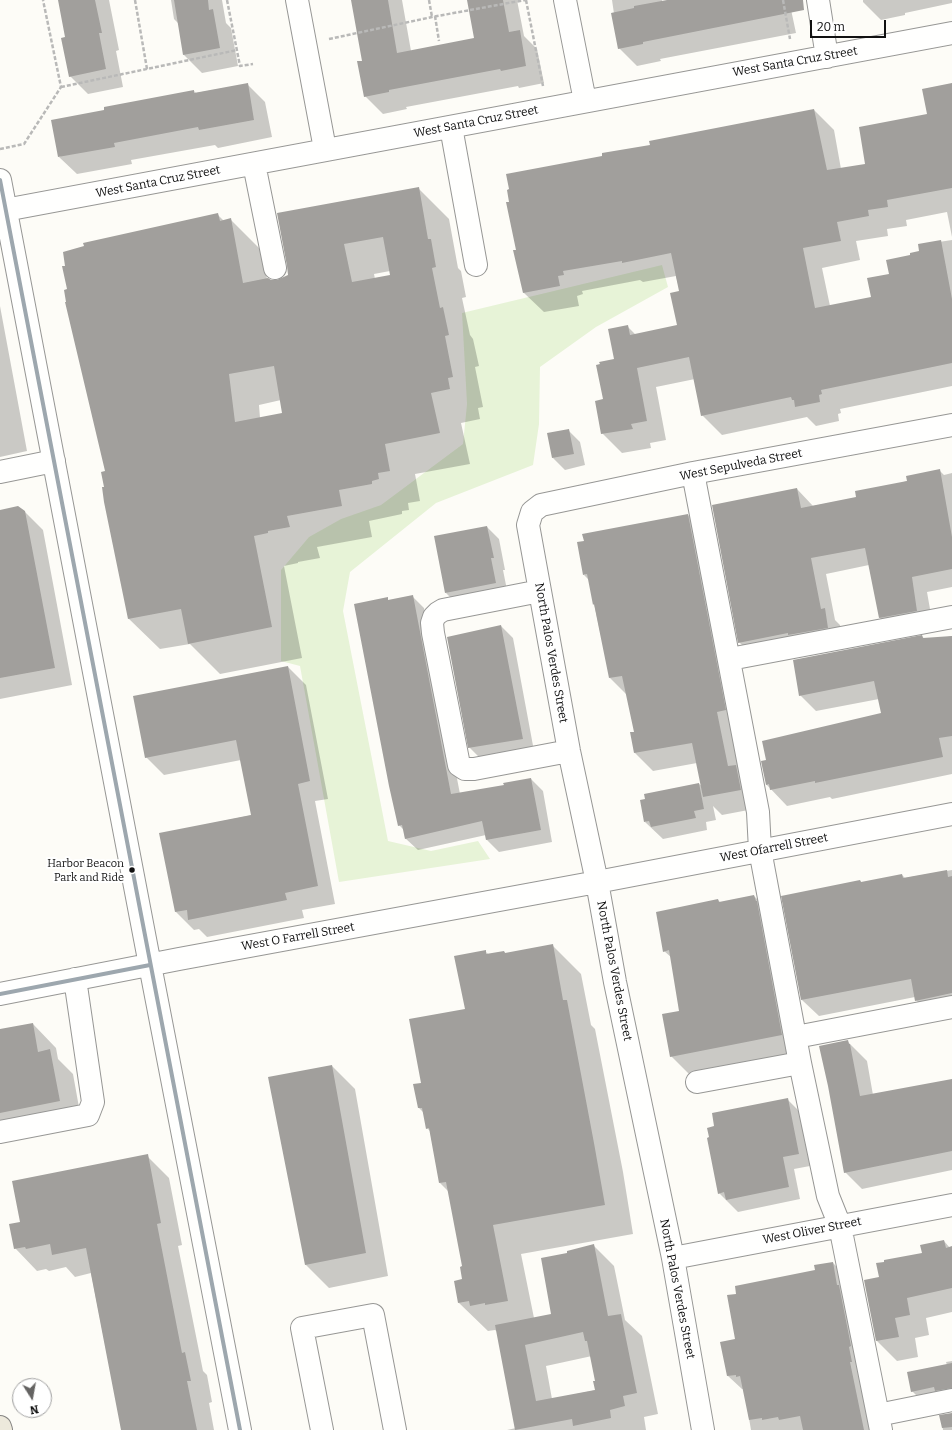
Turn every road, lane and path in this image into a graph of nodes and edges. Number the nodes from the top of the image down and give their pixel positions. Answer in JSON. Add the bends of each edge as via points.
{"nodes":[{"id":1,"x":43,"y":0,"type":"edge"},
{"id":2,"x":135,"y":0,"type":"edge"},
{"id":3,"x":227,"y":0,"type":"edge"},
{"id":4,"x":297,"y":0,"type":"edge"},
{"id":5,"x":429,"y":0,"type":"edge"},
{"id":6,"x":526,"y":0,"type":"edge"},
{"id":7,"x":565,"y":0,"type":"edge"},
{"id":8,"x":783,"y":0,"type":"edge"},
{"id":9,"x":818,"y":0,"type":"edge"},
{"id":10,"x":434,"y":16,"type":"junction"},
{"id":11,"x":952,"y":32,"type":"edge"},
{"id":12,"x":439,"y":41,"type":"dead end"},
{"id":13,"x":305,"y":44,"type":"junction"},
{"id":14,"x":237,"y":50,"type":"junction"},
{"id":15,"x":827,"y":57,"type":"junction"},
{"id":16,"x":794,"y":63,"type":"junction"},
{"id":17,"x":252,"y":64,"type":"dead end"},
{"id":18,"x":147,"y":69,"type":"junction"},
{"id":19,"x":61,"y":87,"type":"junction"},
{"id":20,"x":585,"y":101,"type":"junction"},
{"id":21,"x":547,"y":108,"type":"junction"},
{"id":22,"x":451,"y":127,"type":"junction"},
{"id":23,"x":0,"y":149,"type":"edge"},
{"id":24,"x":325,"y":149,"type":"junction"},
{"id":25,"x":254,"y":164,"type":"junction"},
{"id":26,"x":0,"y":180,"type":"edge"},
{"id":27,"x":3,"y":211,"type":"edge"},
{"id":28,"x":476,"y":265,"type":"dead end"},
{"id":29,"x":275,"y":268,"type":"dead end"},
{"id":30,"x":952,"y":425,"type":"edge"},
{"id":31,"x":54,"y":461,"type":"junction"},
{"id":32,"x":0,"y":472,"type":"edge"},
{"id":33,"x":693,"y":473,"type":"junction"},
{"id":34,"x":532,"y":512,"type":"joint"},
{"id":35,"x":540,"y":591,"type":"junction"},
{"id":36,"x":952,"y":617,"type":"edge"},
{"id":37,"x":730,"y":659,"type":"junction"},
{"id":38,"x":569,"y":751,"type":"junction"},
{"id":39,"x":952,"y":814,"type":"edge"},
{"id":40,"x":760,"y":850,"type":"junction"},
{"id":41,"x":597,"y":882,"type":"junction"},
{"id":42,"x":150,"y":965,"type":"junction"},
{"id":43,"x":75,"y":979,"type":"junction"},
{"id":44,"x":0,"y":994,"type":"edge"},
{"id":45,"x":952,"y":1007,"type":"edge"},
{"id":46,"x":796,"y":1037,"type":"junction"},
{"id":47,"x":800,"y":1063,"type":"junction"},
{"id":48,"x":697,"y":1082,"type":"dead end"},
{"id":49,"x":0,"y":1132,"type":"edge"},
{"id":50,"x":952,"y":1205,"type":"edge"},
{"id":51,"x":840,"y":1226,"type":"junction"},
{"id":52,"x":673,"y":1258,"type":"junction"},
{"id":53,"x":952,"y":1400,"type":"edge"},
{"id":54,"x":879,"y":1422,"type":"edge"},
{"id":55,"x":0,"y":1427,"type":"edge"},
{"id":56,"x":1,"y":1430,"type":"edge"},
{"id":57,"x":240,"y":1430,"type":"edge"},
{"id":58,"x":322,"y":1430,"type":"edge"},
{"id":59,"x":395,"y":1430,"type":"edge"},
{"id":60,"x":703,"y":1430,"type":"edge"}],
"edges":[{"from":1,"to":19,"type":"path"},
{"from":2,"to":18,"type":"path"},
{"from":3,"to":14,"type":"path"},
{"from":4,"to":13,"type":"street"},
{"from":5,"to":10,"type":"path"},
{"from":6,"to":10,"type":"path"},
{"from":6,"to":21,"type":"path"},
{"from":7,"to":20,"type":"street"},
{"from":8,"to":16,"type":"path"},
{"from":9,"to":15,"type":"street"},
{"from":10,"to":12,"type":"path"},
{"from":10,"to":13,"type":"path"},
{"from":11,"to":15,"type":"street","name":"West Santa Cruz Street"},
{"from":13,"to":24,"type":"street"},
{"from":14,"to":17,"type":"path","via":[[240,66]]},
{"from":14,"to":18,"type":"path"},
{"from":15,"to":16,"type":"street","name":"West Santa Cruz Street"},
{"from":16,"to":20,"type":"street","name":"West Santa Cruz Street"},
{"from":18,"to":19,"type":"path"},
{"from":19,"to":23,"type":"path","via":[[24,144]]},
{"from":20,"to":21,"type":"street","name":"West Santa Cruz Street"},
{"from":21,"to":22,"type":"street","name":"West Santa Cruz Street"},
{"from":22,"to":24,"type":"street","name":"West Santa Cruz Street"},
{"from":22,"to":28,"type":"street"},
{"from":24,"to":25,"type":"street","name":"West Santa Cruz Street"},
{"from":25,"to":27,"type":"street","name":"West Santa Cruz Street"},
{"from":25,"to":29,"type":"street"},
{"from":26,"to":27,"type":"street"},
{"from":27,"to":31,"type":"street"},
{"from":30,"to":33,"type":"street","name":"West Sepulveda Street"},
{"from":31,"to":32,"type":"street"},
{"from":31,"to":42,"type":"street"},
{"from":33,"to":34,"type":"street","name":"West Sepulveda Street","via":[[541,505]]},
{"from":33,"to":37,"type":"street"},
{"from":34,"to":35,"type":"street","name":"North Palos Verdes Street","via":[[528,525]]},
{"from":35,"to":38,"type":"street","name":"North Palos Verdes Street"},
{"from":35,"to":38,"type":"street","via":[[443,610],[434,617],[433,633],[459,765],[465,769],[474,769]]},
{"from":36,"to":37,"type":"street"},
{"from":37,"to":40,"type":"street","via":[[758,812]]},
{"from":38,"to":41,"type":"street","name":"North Palos Verdes Street"},
{"from":39,"to":40,"type":"street","name":"West Ofarrell Street"},
{"from":40,"to":41,"type":"street","name":"West Ofarrell Street"},
{"from":40,"to":46,"type":"street"},
{"from":41,"to":42,"type":"street","name":"West O Farrell Street"},
{"from":41,"to":52,"type":"street","name":"North Palos Verdes Street"},
{"from":42,"to":43,"type":"street","name":"West O Farrell Street"},
{"from":42,"to":57,"type":"street"},
{"from":43,"to":44,"type":"street","name":"West O Farrell Street"},
{"from":43,"to":49,"type":"street","via":[[93,1102],[88,1115]]},
{"from":45,"to":46,"type":"street"},
{"from":46,"to":47,"type":"street"},
{"from":47,"to":48,"type":"street"},
{"from":47,"to":51,"type":"street","via":[[828,1196]]},
{"from":50,"to":51,"type":"street","name":"West Oliver Street"},
{"from":51,"to":52,"type":"street","name":"West Oliver Street"},
{"from":51,"to":54,"type":"street"},
{"from":52,"to":60,"type":"street","name":"North Palos Verdes Street"},
{"from":53,"to":54,"type":"street"},
{"from":55,"to":56,"type":"main road"},
{"from":58,"to":59,"type":"street","via":[[302,1328],[373,1315]]}]}
